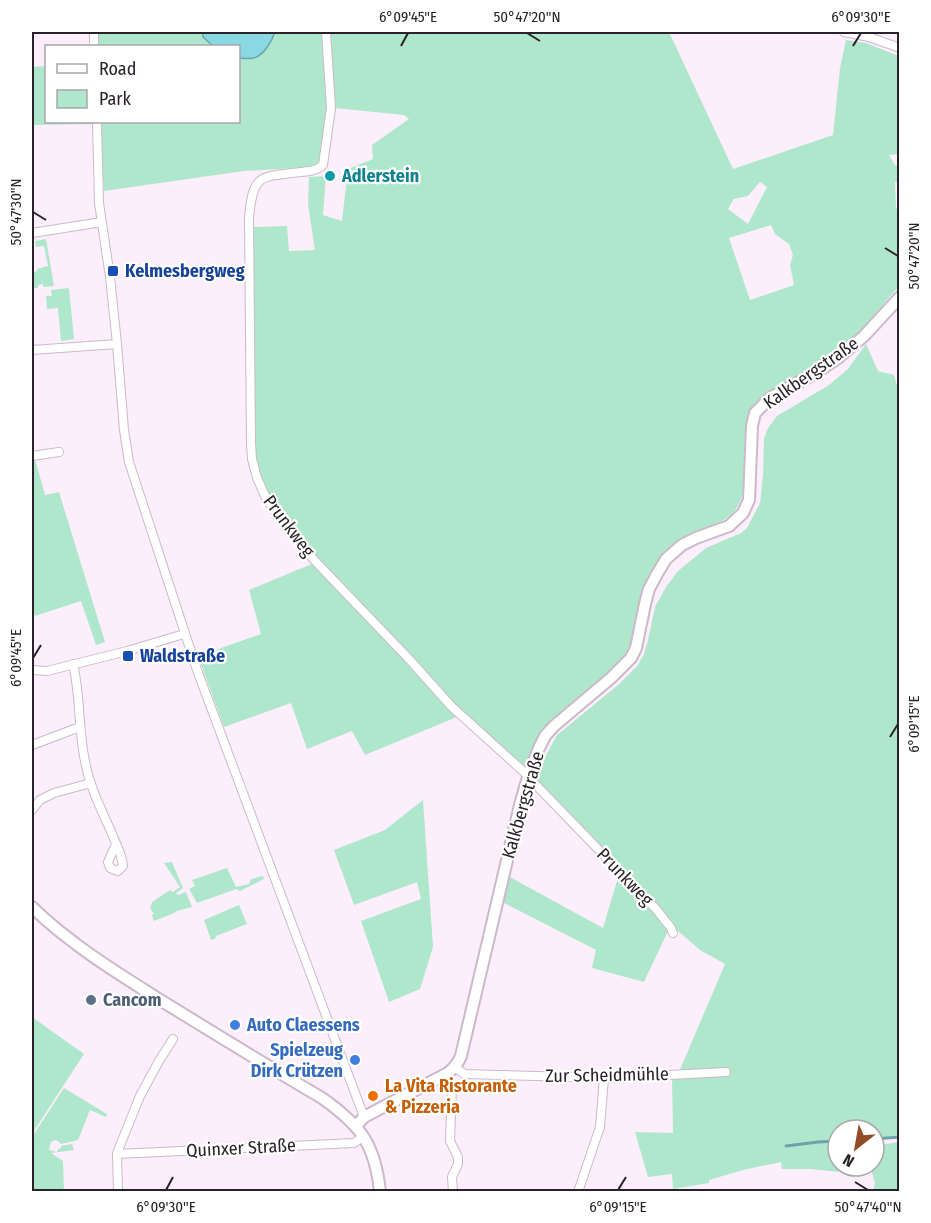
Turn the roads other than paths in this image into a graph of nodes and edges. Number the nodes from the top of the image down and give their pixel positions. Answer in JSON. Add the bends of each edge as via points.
{"nodes":[{"id":1,"x":326,"y":32,"type":"edge"},
{"id":2,"x":844,"y":32,"type":"edge"},
{"id":3,"x":900,"y":48,"type":"edge"},
{"id":4,"x":97,"y":123,"type":"edge"},
{"id":5,"x":102,"y":222,"type":"junction"},
{"id":6,"x":32,"y":232,"type":"edge"},
{"id":7,"x":900,"y":297,"type":"edge"},
{"id":8,"x":117,"y":344,"type":"junction"},
{"id":9,"x":32,"y":350,"type":"edge"},
{"id":10,"x":59,"y":452,"type":"dead end"},
{"id":11,"x":32,"y":456,"type":"edge"},
{"id":12,"x":184,"y":634,"type":"junction"},
{"id":13,"x":73,"y":664,"type":"junction"},
{"id":14,"x":32,"y":670,"type":"edge"},
{"id":15,"x":80,"y":727,"type":"junction"},
{"id":16,"x":32,"y":745,"type":"edge"},
{"id":17,"x":528,"y":777,"type":"junction"},
{"id":18,"x":91,"y":783,"type":"junction"},
{"id":19,"x":32,"y":810,"type":"edge"},
{"id":20,"x":116,"y":844,"type":"dead end"},
{"id":21,"x":32,"y":907,"type":"edge"},
{"id":22,"x":673,"y":933,"type":"dead end"},
{"id":23,"x":173,"y":1039,"type":"dead end"},
{"id":24,"x":455,"y":1067,"type":"junction"},
{"id":25,"x":726,"y":1072,"type":"dead end"},
{"id":26,"x":604,"y":1078,"type":"junction"},
{"id":27,"x":452,"y":1087,"type":"dead end"},
{"id":28,"x":364,"y":1117,"type":"junction"},
{"id":29,"x":356,"y":1126,"type":"junction"},
{"id":30,"x":364,"y":1136,"type":"junction"},
{"id":31,"x":117,"y":1154,"type":"junction"},
{"id":32,"x":118,"y":1191,"type":"edge"},
{"id":33,"x":380,"y":1191,"type":"edge"},
{"id":34,"x":453,"y":1191,"type":"edge"},
{"id":35,"x":578,"y":1191,"type":"edge"}],
"edges":[{"from":1,"to":17,"type":"street","name":"Prunkweg","via":[[331,108],[323,165],[316,170],[265,176],[251,195],[252,459],[257,478],[285,526],[316,562],[451,706]]},
{"from":2,"to":3,"type":"street"},
{"from":4,"to":5,"type":"street"},
{"from":5,"to":6,"type":"street"},
{"from":5,"to":8,"type":"street"},
{"from":7,"to":17,"type":"street","name":"Kalkbergstraße","via":[[838,358],[770,398],[755,413],[749,500],[743,513],[729,526],[682,544],[666,559],[649,589],[631,658],[545,736]]},
{"from":8,"to":9,"type":"street"},
{"from":8,"to":12,"type":"street","via":[[129,462]]},
{"from":10,"to":11,"type":"street"},
{"from":12,"to":13,"type":"street"},
{"from":12,"to":28,"type":"street"},
{"from":13,"to":14,"type":"street","via":[[47,671]]},
{"from":13,"to":15,"type":"street"},
{"from":15,"to":16,"type":"street"},
{"from":15,"to":18,"type":"street"},
{"from":17,"to":22,"type":"street","name":"Prunkweg","via":[[656,909]]},
{"from":17,"to":24,"type":"street","name":"Kalkbergstraße","via":[[461,1056]]},
{"from":18,"to":19,"type":"street","via":[[54,793],[40,800]]},
{"from":18,"to":20,"type":"street"},
{"from":21,"to":29,"type":"street","via":[[82,949],[322,1098]]},
{"from":23,"to":31,"type":"street","via":[[140,1096]]},
{"from":24,"to":26,"type":"street","name":"Zur Scheidmühle","via":[[464,1074]]},
{"from":24,"to":28,"type":"street"},
{"from":25,"to":26,"type":"street","name":"Zur Scheidmühle"},
{"from":26,"to":35,"type":"street","via":[[600,1127]]},
{"from":27,"to":34,"type":"street","via":[[450,1141],[458,1157],[452,1177]]},
{"from":28,"to":29,"type":"street"},
{"from":29,"to":30,"type":"street"},
{"from":30,"to":31,"type":"street","name":"Quinxer Straße","via":[[354,1143]]},
{"from":30,"to":33,"type":"street"},
{"from":31,"to":32,"type":"street"}]}
